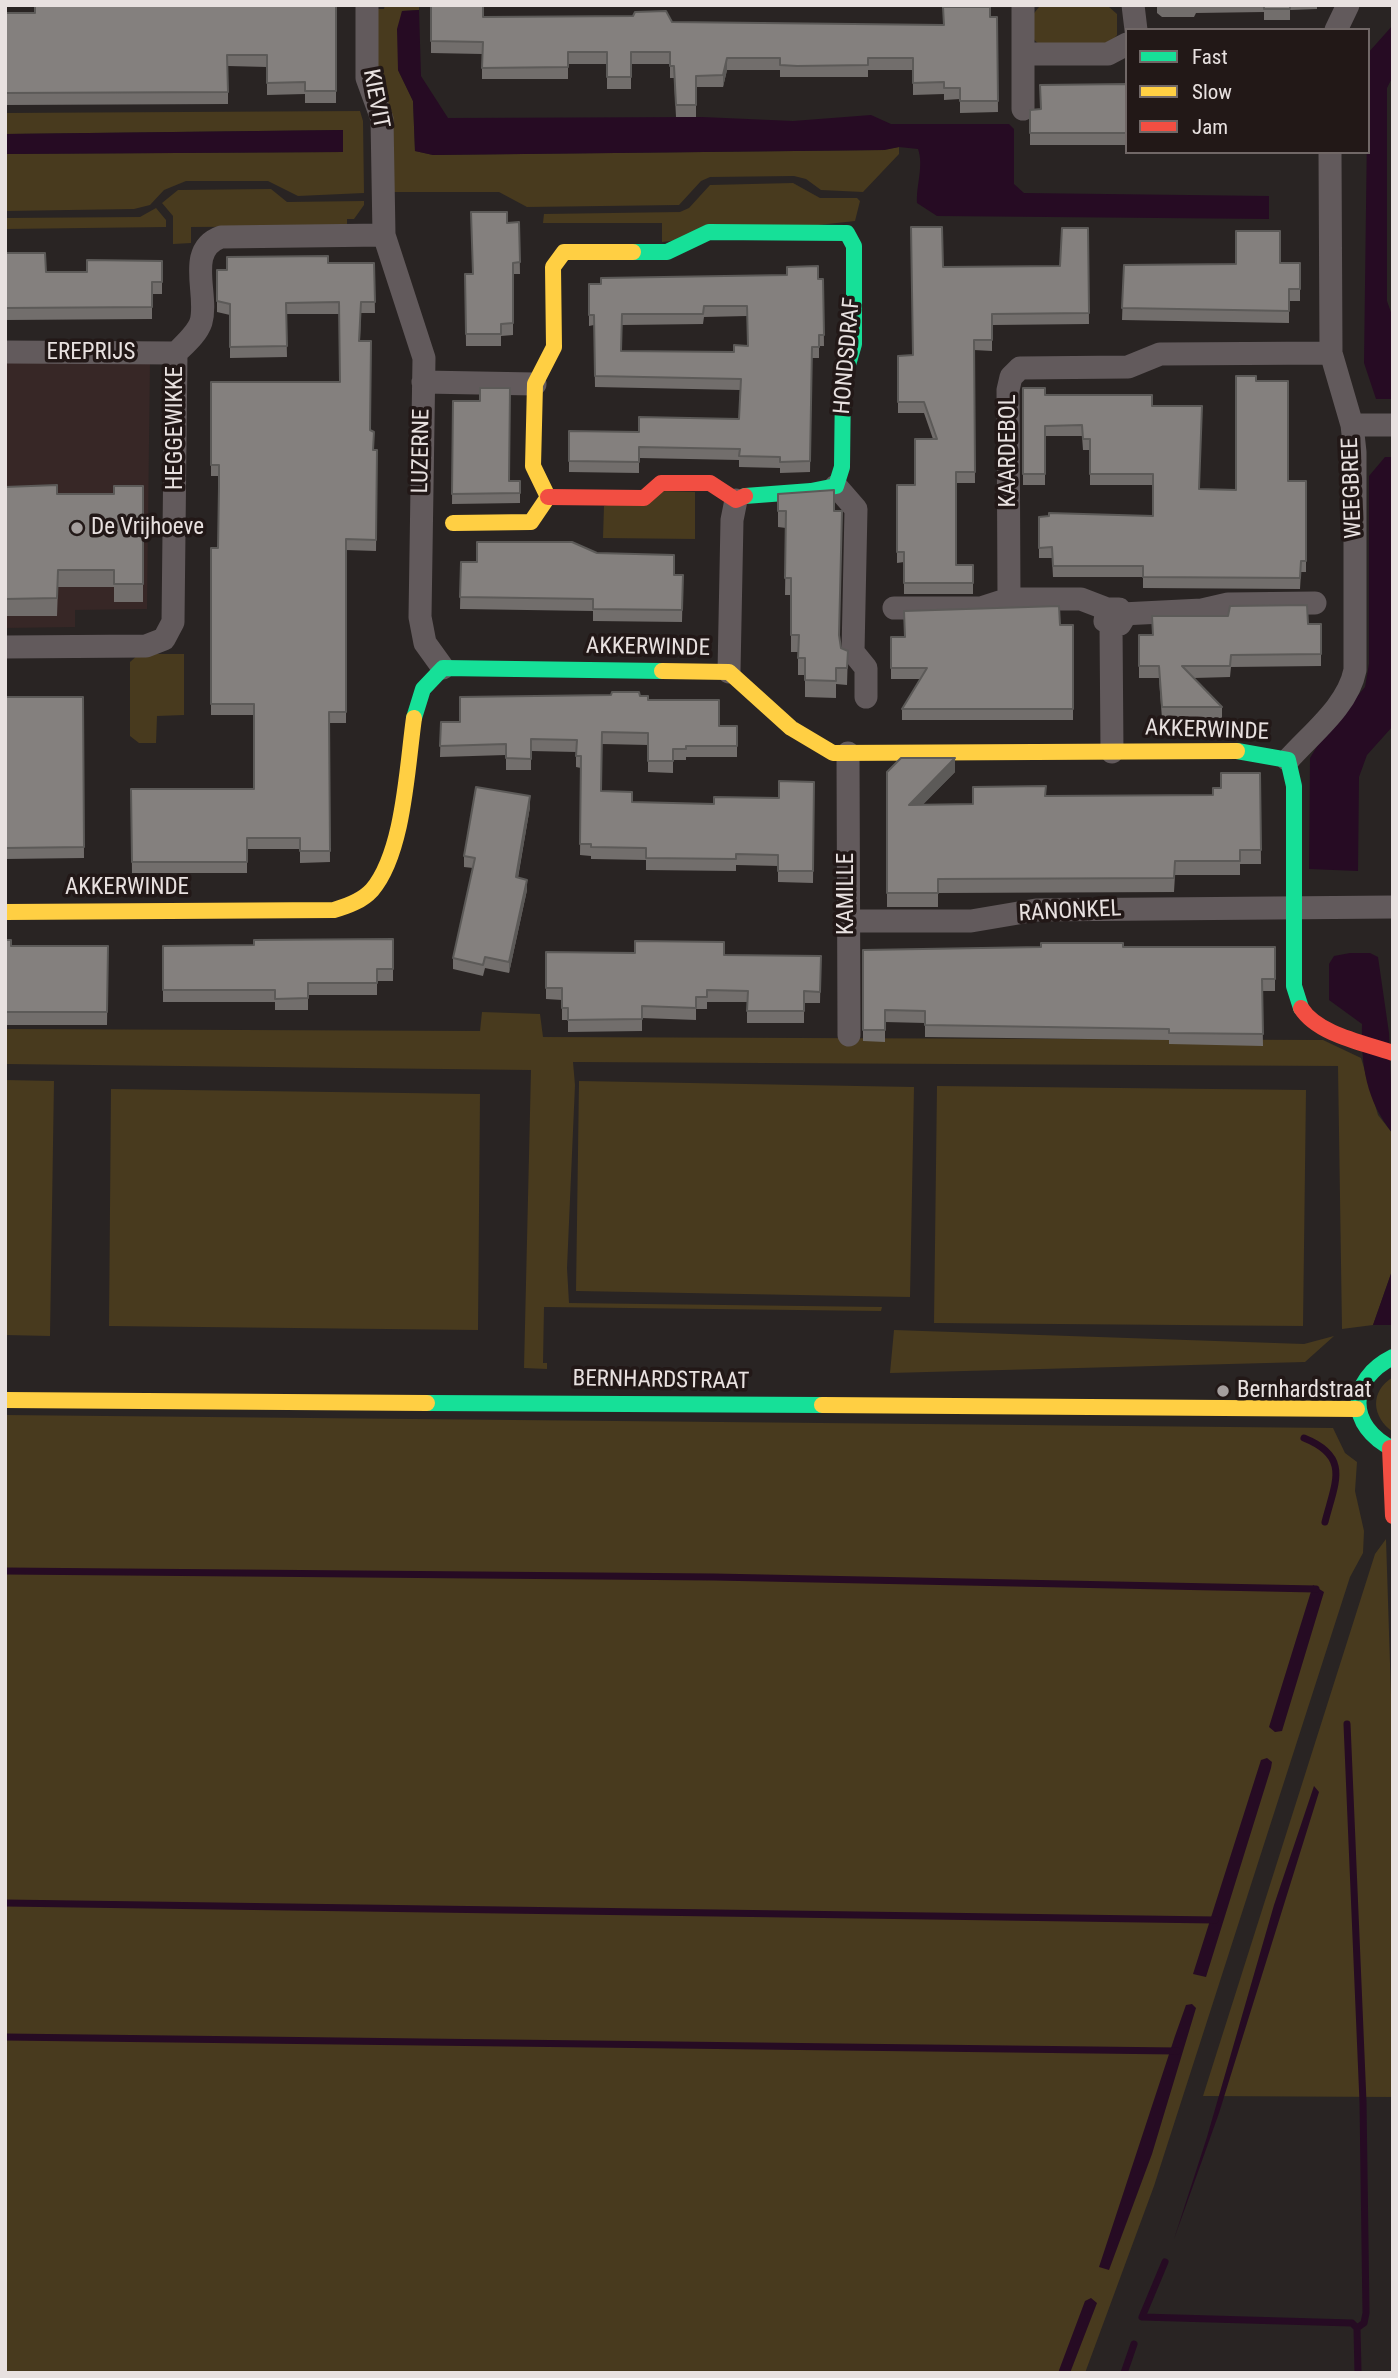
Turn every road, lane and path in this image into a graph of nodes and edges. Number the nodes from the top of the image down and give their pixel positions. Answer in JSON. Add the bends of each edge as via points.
{"nodes":[{"id":1,"x":367,"y":5,"type":"edge"},
{"id":2,"x":1023,"y":5,"type":"edge"},
{"id":3,"x":1133,"y":5,"type":"edge"},
{"id":4,"x":1348,"y":5,"type":"edge"},
{"id":5,"x":1136,"y":28,"type":"edge"},
{"id":6,"x":1337,"y":28,"type":"edge"},
{"id":7,"x":1125,"y":45,"type":"edge"},
{"id":8,"x":1023,"y":54,"type":"junction"},
{"id":9,"x":1023,"y":108,"type":"dead end"},
{"id":10,"x":1330,"y":154,"type":"edge"},
{"id":11,"x":384,"y":234,"type":"junction"},
{"id":12,"x":5,"y":352,"type":"edge"},
{"id":13,"x":176,"y":353,"type":"junction"},
{"id":14,"x":1331,"y":353,"type":"junction"},
{"id":15,"x":423,"y":382,"type":"junction"},
{"id":16,"x":535,"y":384,"type":"junction"},
{"id":17,"x":1352,"y":425,"type":"junction"},
{"id":18,"x":1393,"y":425,"type":"edge"},
{"id":19,"x":836,"y":486,"type":"junction"},
{"id":20,"x":548,"y":497,"type":"junction"},
{"id":21,"x":736,"y":500,"type":"junction"},
{"id":22,"x":453,"y":523,"type":"dead end"},
{"id":23,"x":1009,"y":599,"type":"junction"},
{"id":24,"x":1315,"y":603,"type":"dead end"},
{"id":25,"x":894,"y":608,"type":"dead end"},
{"id":26,"x":1113,"y":616,"type":"junction"},
{"id":27,"x":5,"y":647,"type":"edge"},
{"id":28,"x":443,"y":668,"type":"junction"},
{"id":29,"x":729,"y":672,"type":"junction"},
{"id":30,"x":866,"y":697,"type":"dead end"},
{"id":31,"x":848,"y":752,"type":"junction"},
{"id":32,"x":1112,"y":752,"type":"junction"},
{"id":33,"x":1288,"y":760,"type":"junction"},
{"id":34,"x":1294,"y":907,"type":"junction"},
{"id":35,"x":1393,"y":907,"type":"edge"},
{"id":36,"x":5,"y":912,"type":"edge"},
{"id":37,"x":847,"y":921,"type":"junction"},
{"id":38,"x":849,"y":1035,"type":"dead end"},
{"id":39,"x":1391,"y":1052,"type":"edge"},
{"id":40,"x":1393,"y":1357,"type":"edge"},
{"id":41,"x":5,"y":1400,"type":"edge"},
{"id":42,"x":1357,"y":1409,"type":"junction"},
{"id":43,"x":1392,"y":1448,"type":"edge"},
{"id":44,"x":1393,"y":1516,"type":"edge"}],
"edges":[{"from":1,"to":11,"type":"street","name":"KIEVIT","via":[[367,78],[382,119]]},
{"from":2,"to":8,"type":"street"},
{"from":3,"to":5,"type":"street"},
{"from":4,"to":6,"type":"street"},
{"from":7,"to":8,"type":"street","via":[[1108,54]]},
{"from":8,"to":9,"type":"street"},
{"from":10,"to":14,"type":"street","name":"WEEGBREE"},
{"from":11,"to":13,"type":"street","name":"HEGGEWIKKE","via":[[221,237],[209,241],[201,263],[202,319]]},
{"from":11,"to":15,"type":"street","name":"LUZERNE","via":[[424,358]]},
{"from":12,"to":13,"type":"street","name":"EREPRIJS"},
{"from":13,"to":27,"type":"street","name":"HEGGEWIKKE","via":[[176,611],[164,639],[146,646]]},
{"from":14,"to":17,"type":"street","name":"WEEGBREE"},
{"from":14,"to":23,"type":"street","name":"KAARDEBOL","via":[[1160,354],[1128,367],[1020,368],[1011,377],[1008,390]]},
{"from":15,"to":16,"type":"street"},
{"from":15,"to":28,"type":"street","name":"LUZERNE","via":[[420,617],[425,643]]},
{"from":16,"to":19,"type":"street","name":"HONDSDRAF","via":[[554,347],[553,267],[564,252],[667,252],[709,232],[847,233],[854,246],[854,344],[843,382],[842,467]]},
{"from":16,"to":20,"type":"street","name":"HONDSDRAF","via":[[534,466]]},
{"from":17,"to":18,"type":"street"},
{"from":17,"to":33,"type":"street","name":"WEEGBREE","via":[[1352,687]]},
{"from":19,"to":21,"type":"street","via":[[819,493],[748,493]]},
{"from":19,"to":30,"type":"street","via":[[856,509],[853,652],[866,668]]},
{"from":20,"to":21,"type":"street","via":[[644,498],[661,483],[710,483]]},
{"from":20,"to":22,"type":"street","via":[[531,522]]},
{"from":21,"to":29,"type":"street"},
{"from":23,"to":25,"type":"street","via":[[981,608]]},
{"from":23,"to":26,"type":"street","via":[[1081,599]]},
{"from":24,"to":26,"type":"street","via":[[1228,604]]},
{"from":26,"to":32,"type":"street"},
{"from":28,"to":29,"type":"street","name":"AKKERWINDE"},
{"from":28,"to":36,"type":"street","name":"AKKERWINDE","via":[[423,689],[415,711],[388,862],[373,890],[352,905],[334,910]]},
{"from":29,"to":31,"type":"street","name":"AKKERWINDE","via":[[816,747]]},
{"from":31,"to":32,"type":"street","name":"AKKERWINDE"},
{"from":31,"to":37,"type":"street","name":"KAMILLE"},
{"from":32,"to":33,"type":"street","name":"AKKERWINDE","via":[[1251,751]]},
{"from":33,"to":34,"type":"street","name":"AKKERWINDE","via":[[1294,786]]},
{"from":34,"to":35,"type":"street","name":"RANONKEL"},
{"from":34,"to":37,"type":"street","name":"RANONKEL","via":[[1036,910],[971,921]]},
{"from":34,"to":39,"type":"street","name":"AKKERWINDE","via":[[1294,986],[1299,1005],[1321,1024]]},
{"from":37,"to":38,"type":"street","name":"KAMILLE"},
{"from":40,"to":42,"type":"street","via":[[1372,1368],[1363,1380]]},
{"from":41,"to":42,"type":"street","name":"BERNHARDSTRAAT"},
{"from":42,"to":43,"type":"street","via":[[1368,1433]]},
{"from":43,"to":44,"type":"street"}]}
